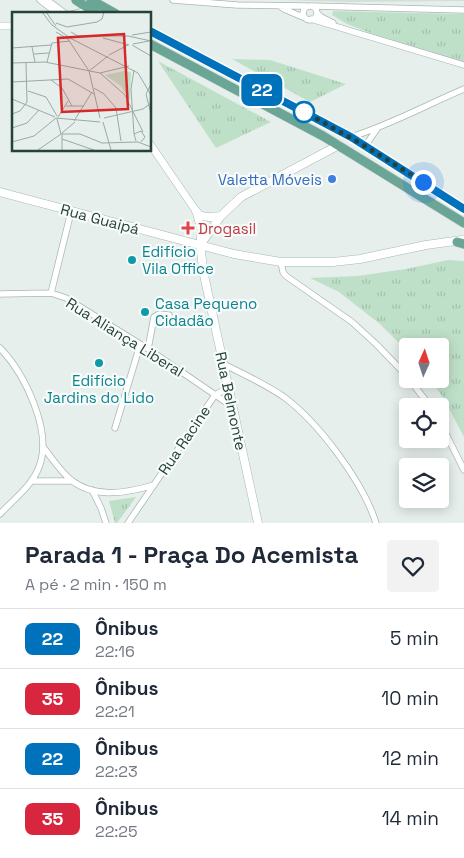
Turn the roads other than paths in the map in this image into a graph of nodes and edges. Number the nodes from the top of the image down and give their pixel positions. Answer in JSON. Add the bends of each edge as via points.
{"nodes":[{"id":1,"x":40,"y":0,"type":"edge"},
{"id":2,"x":48,"y":0,"type":"edge"},
{"id":3,"x":76,"y":0,"type":"edge"},
{"id":4,"x":173,"y":0,"type":"edge"},
{"id":5,"x":93,"y":6,"type":"edge"},
{"id":6,"x":280,"y":6,"type":"junction"},
{"id":7,"x":313,"y":9,"type":"junction"},
{"id":8,"x":464,"y":10,"type":"edge"},
{"id":9,"x":55,"y":12,"type":"edge"},
{"id":10,"x":63,"y":12,"type":"edge"},
{"id":11,"x":77,"y":12,"type":"edge"},
{"id":12,"x":110,"y":12,"type":"edge"},
{"id":13,"x":308,"y":18,"type":"junction"},
{"id":14,"x":151,"y":32,"type":"edge"},
{"id":15,"x":356,"y":32,"type":"junction"},
{"id":16,"x":151,"y":45,"type":"edge"},
{"id":17,"x":464,"y":65,"type":"edge"},
{"id":18,"x":464,"y":90,"type":"edge"},
{"id":19,"x":376,"y":129,"type":"junction"},
{"id":20,"x":351,"y":137,"type":"junction"},
{"id":21,"x":151,"y":145,"type":"edge"},
{"id":22,"x":339,"y":145,"type":"junction"},
{"id":23,"x":365,"y":146,"type":"junction"},
{"id":24,"x":394,"y":164,"type":"junction"},
{"id":25,"x":0,"y":192,"type":"edge"},
{"id":26,"x":464,"y":209,"type":"edge"},
{"id":27,"x":196,"y":211,"type":"junction"},
{"id":28,"x":71,"y":212,"type":"junction"},
{"id":29,"x":221,"y":216,"type":"junction"},
{"id":30,"x":464,"y":223,"type":"edge"},
{"id":31,"x":462,"y":242,"type":"edge"},
{"id":32,"x":200,"y":245,"type":"junction"},
{"id":33,"x":281,"y":262,"type":"junction"},
{"id":34,"x":0,"y":294,"type":"edge"},
{"id":35,"x":51,"y":294,"type":"junction"},
{"id":36,"x":169,"y":315,"type":"dead end"},
{"id":37,"x":140,"y":345,"type":"junction"},
{"id":38,"x":0,"y":348,"type":"edge"},
{"id":39,"x":148,"y":349,"type":"junction"},
{"id":40,"x":223,"y":364,"type":"junction"},
{"id":41,"x":399,"y":368,"type":"edge"},
{"id":42,"x":228,"y":388,"type":"junction"},
{"id":43,"x":416,"y":388,"type":"edge"},
{"id":44,"x":215,"y":395,"type":"junction"},
{"id":45,"x":424,"y":398,"type":"edge"},
{"id":46,"x":232,"y":407,"type":"junction"},
{"id":47,"x":115,"y":428,"type":"dead end"},
{"id":48,"x":449,"y":440,"type":"edge"},
{"id":49,"x":43,"y":447,"type":"junction"},
{"id":50,"x":464,"y":470,"type":"edge"},
{"id":51,"x":31,"y":482,"type":"junction"},
{"id":52,"x":72,"y":482,"type":"junction"},
{"id":53,"x":154,"y":485,"type":"junction"},
{"id":54,"x":92,"y":490,"type":"junction"},
{"id":55,"x":0,"y":514,"type":"edge"},
{"id":56,"x":106,"y":523,"type":"edge"},
{"id":57,"x":128,"y":523,"type":"edge"},
{"id":58,"x":258,"y":523,"type":"edge"},
{"id":59,"x":376,"y":523,"type":"edge"}],
"edges":[{"from":1,"to":9,"type":"street"},
{"from":2,"to":10,"type":"street"},
{"from":3,"to":5,"type":"main road"},
{"from":4,"to":6,"type":"street"},
{"from":5,"to":11,"type":"street"},
{"from":5,"to":12,"type":"main road"},
{"from":6,"to":7,"type":"street"},
{"from":6,"to":13,"type":"street"},
{"from":7,"to":8,"type":"street"},
{"from":7,"to":13,"type":"street","via":[[315,17]]},
{"from":7,"to":13,"type":"street","via":[[303,11]]},
{"from":7,"to":15,"type":"street","via":[[324,19]]},
{"from":13,"to":15,"type":"street"},
{"from":14,"to":20,"type":"main road"},
{"from":15,"to":17,"type":"street"},
{"from":16,"to":22,"type":"main road"},
{"from":18,"to":19,"type":"street"},
{"from":19,"to":20,"type":"street"},
{"from":19,"to":23,"type":"street"},
{"from":20,"to":23,"type":"main road"},
{"from":21,"to":27,"type":"street","name":"Rua Belmonte"},
{"from":22,"to":24,"type":"main road","via":[[353,145]]},
{"from":22,"to":29,"type":"main road","via":[[241,197]]},
{"from":22,"to":30,"type":"main road"},
{"from":23,"to":24,"type":"main road"},
{"from":24,"to":26,"type":"main road"},
{"from":25,"to":28,"type":"main road","name":"Rua Guaipá"},
{"from":27,"to":29,"type":"main road","via":[[204,217]]},
{"from":27,"to":32,"type":"street","name":"Rua Belmonte","via":[[200,221]]},
{"from":28,"to":32,"type":"main road","name":"Rua Guaipá"},
{"from":28,"to":35,"type":"street"},
{"from":29,"to":32,"type":"main road"},
{"from":31,"to":33,"type":"main road","name":"Rua Guaipá","via":[[426,244],[333,262]]},
{"from":32,"to":33,"type":"main road","name":"Rua Guaipá"},
{"from":32,"to":40,"type":"main road","name":"Rua Belmonte"},
{"from":33,"to":41,"type":"street","via":[[286,276],[352,322]]},
{"from":34,"to":35,"type":"street","name":"Rua Aliança Liberal"},
{"from":35,"to":37,"type":"street","name":"Rua Aliança Liberal","via":[[66,298]]},
{"from":36,"to":39,"type":"street","via":[[154,317]]},
{"from":37,"to":39,"type":"street","name":"Rua Aliança Liberal"},
{"from":37,"to":47,"type":"street"},
{"from":38,"to":49,"type":"street","via":[[32,399],[40,420]]},
{"from":39,"to":44,"type":"street","name":"Rua Aliança Liberal"},
{"from":40,"to":42,"type":"main road","name":"Rua Belmonte"},
{"from":40,"to":59,"type":"street","via":[[263,384],[301,411],[337,454],[363,493]]},
{"from":42,"to":44,"type":"street"},
{"from":42,"to":46,"type":"main road","name":"Rua Belmonte"},
{"from":43,"to":45,"type":"street"},
{"from":44,"to":46,"type":"street","name":"Rua Aliança Liberal"},
{"from":44,"to":53,"type":"street","name":"Rua Racine"},
{"from":46,"to":58,"type":"main road","name":"Rua Belmonte"},
{"from":48,"to":50,"type":"street"},
{"from":49,"to":51,"type":"street","via":[[40,467]]},
{"from":49,"to":52,"type":"street"},
{"from":51,"to":52,"type":"street"},
{"from":51,"to":55,"type":"street"},
{"from":52,"to":54,"type":"street"},
{"from":53,"to":54,"type":"street","via":[[127,492]]},
{"from":53,"to":57,"type":"street","name":"Rua Racine"},
{"from":54,"to":56,"type":"street"}]}
